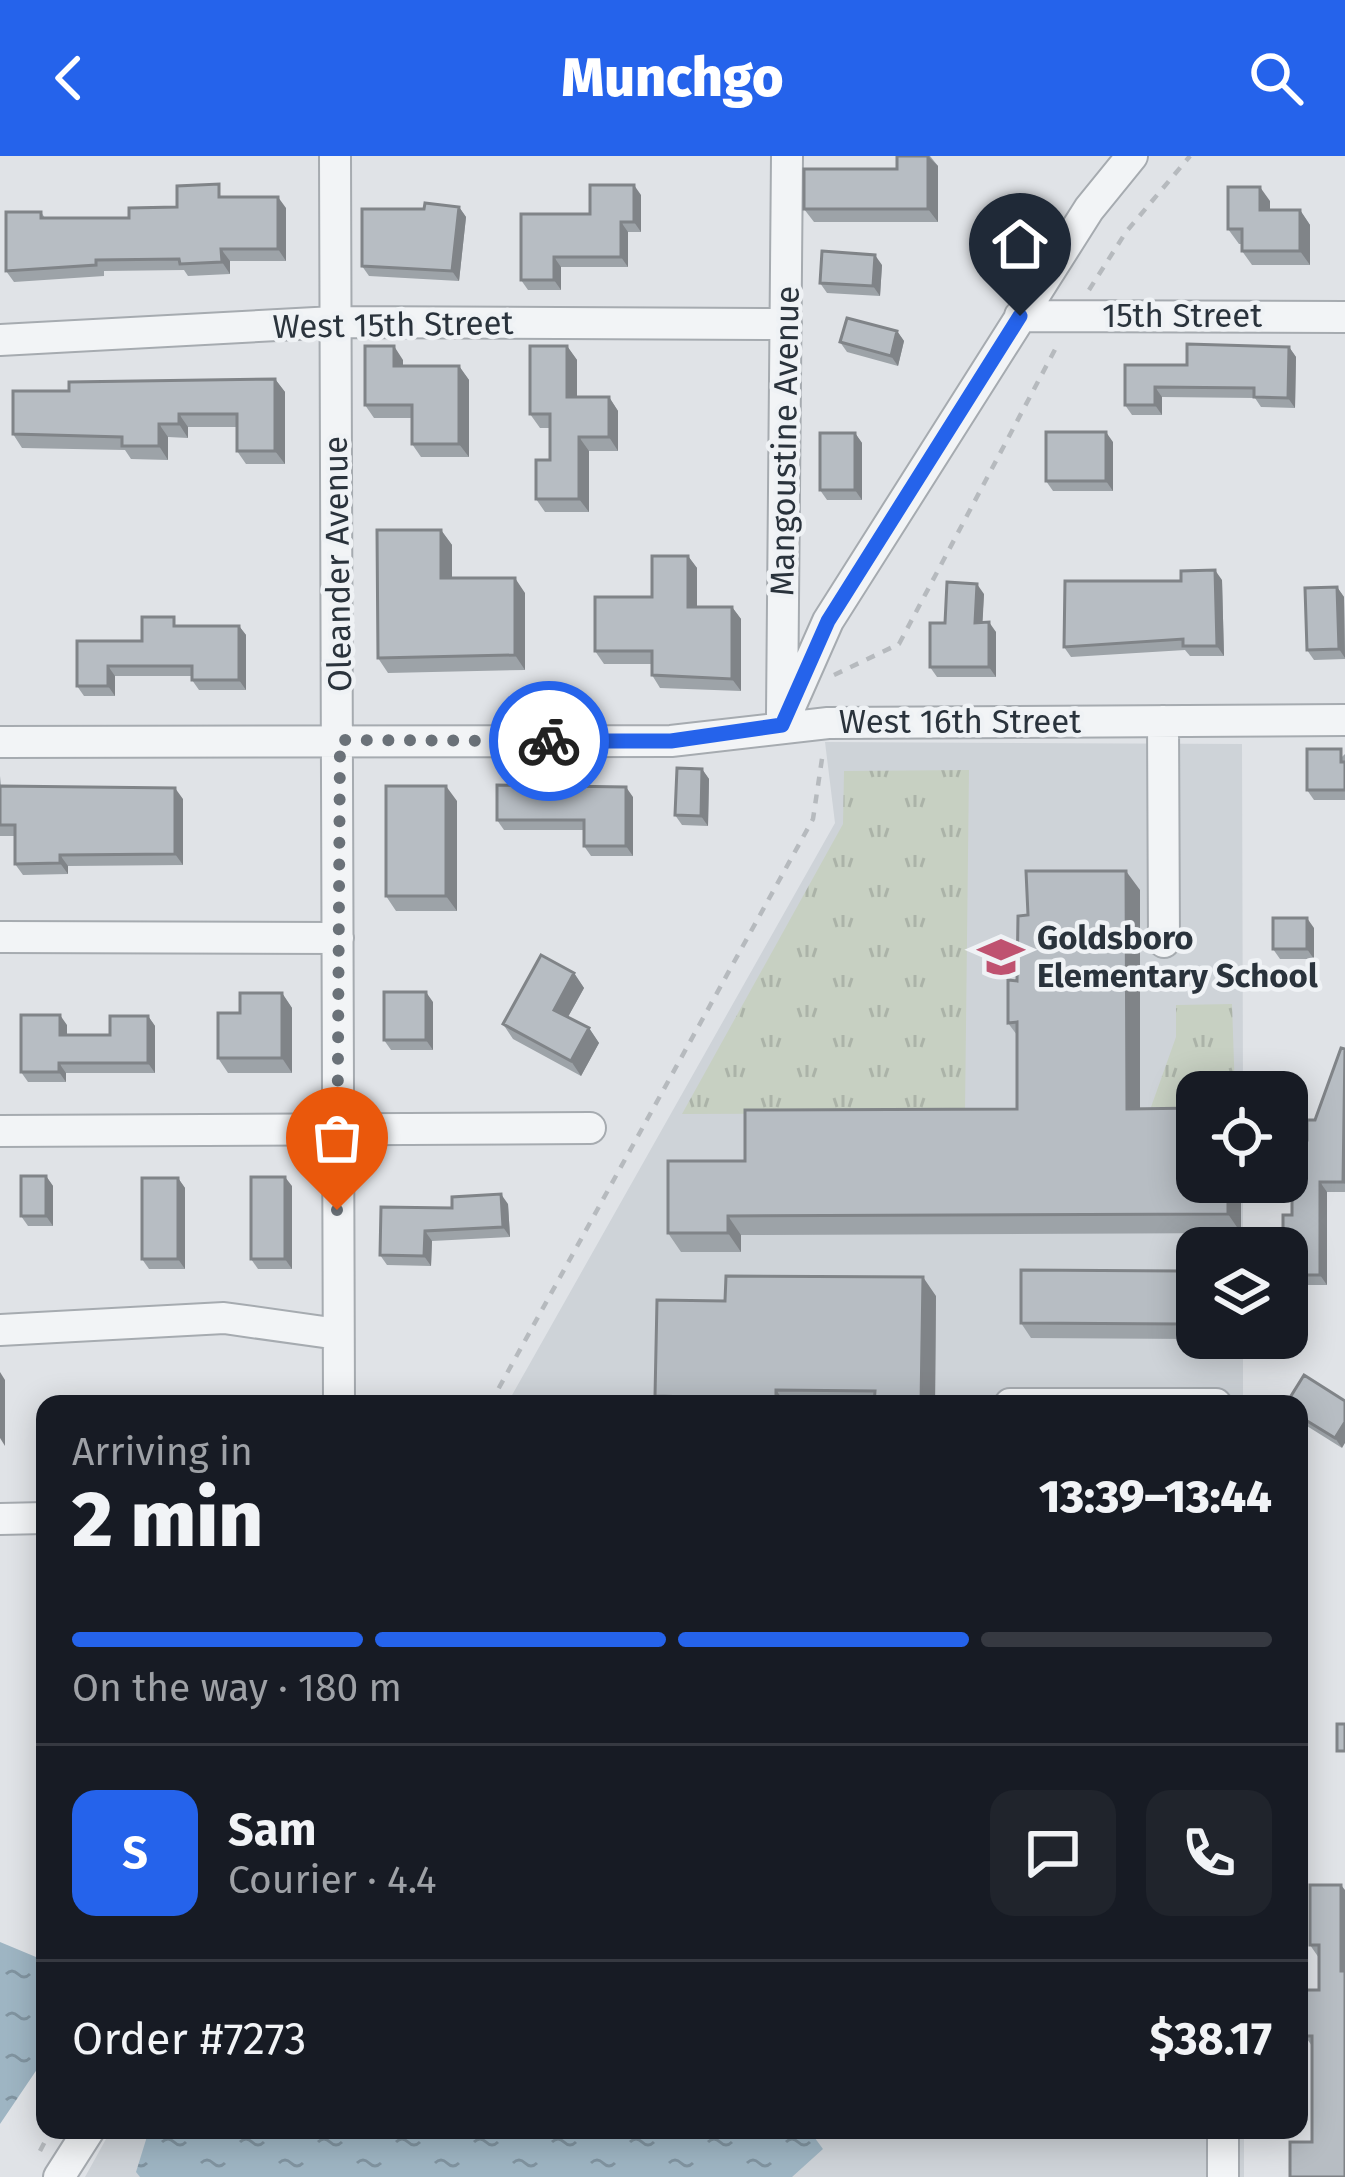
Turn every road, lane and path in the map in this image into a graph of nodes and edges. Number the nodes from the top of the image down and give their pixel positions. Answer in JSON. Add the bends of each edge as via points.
{"nodes":[{"id":1,"x":335,"y":156,"type":"edge"},
{"id":2,"x":788,"y":156,"type":"edge"},
{"id":3,"x":1132,"y":156,"type":"edge"},
{"id":4,"x":1190,"y":156,"type":"edge"},
{"id":5,"x":1020,"y":316,"type":"junction"},
{"id":6,"x":1073,"y":316,"type":"junction"},
{"id":7,"x":1345,"y":317,"type":"edge"},
{"id":8,"x":334,"y":322,"type":"junction"},
{"id":9,"x":786,"y":324,"type":"junction"},
{"id":10,"x":0,"y":340,"type":"edge"},
{"id":11,"x":833,"y":676,"type":"dead end"},
{"id":12,"x":1345,"y":720,"type":"edge"},
{"id":13,"x":1162,"y":721,"type":"junction"},
{"id":14,"x":828,"y":723,"type":"junction"},
{"id":15,"x":782,"y":725,"type":"junction"},
{"id":16,"x":340,"y":740,"type":"junction"},
{"id":17,"x":0,"y":742,"type":"edge"},
{"id":18,"x":0,"y":937,"type":"edge"},
{"id":19,"x":338,"y":938,"type":"junction"},
{"id":20,"x":1164,"y":942,"type":"dead end"},
{"id":21,"x":336,"y":1127,"type":"junction"},
{"id":22,"x":590,"y":1128,"type":"dead end"},
{"id":23,"x":0,"y":1131,"type":"edge"},
{"id":24,"x":0,"y":1330,"type":"edge"},
{"id":25,"x":338,"y":1334,"type":"junction"},
{"id":26,"x":339,"y":1395,"type":"edge"},
{"id":27,"x":495,"y":1395,"type":"edge"},
{"id":28,"x":0,"y":1519,"type":"edge"},
{"id":29,"x":36,"y":1519,"type":"edge"},
{"id":30,"x":83,"y":2139,"type":"edge"},
{"id":31,"x":1223,"y":2139,"type":"edge"},
{"id":32,"x":59,"y":2177,"type":"edge"},
{"id":33,"x":1223,"y":2177,"type":"edge"}],
"edges":[{"from":1,"to":8,"type":"street","name":"Oleander Avenue"},
{"from":2,"to":9,"type":"street","name":"Mangoustine Avenue"},
{"from":3,"to":5,"type":"street"},
{"from":4,"to":6,"type":"path","via":[[1126,232]]},
{"from":5,"to":6,"type":"street","name":"15th Street"},
{"from":5,"to":15,"type":"street","via":[[828,621]]},
{"from":6,"to":7,"type":"street","name":"15th Street"},
{"from":6,"to":11,"type":"path","via":[[899,644]]},
{"from":8,"to":9,"type":"street","name":"West 15th Street"},
{"from":8,"to":10,"type":"street","name":"West 15th Street"},
{"from":8,"to":16,"type":"street","name":"Oleander Avenue"},
{"from":9,"to":15,"type":"street","name":"Mangoustine Avenue"},
{"from":12,"to":13,"type":"street","name":"West 16th Street"},
{"from":13,"to":14,"type":"street","name":"West 16th Street"},
{"from":13,"to":20,"type":"street"},
{"from":14,"to":15,"type":"street","name":"West 16th Street"},
{"from":14,"to":27,"type":"path","via":[[813,819]]},
{"from":15,"to":16,"type":"street","name":"West 16th Street","via":[[671,741]]},
{"from":16,"to":17,"type":"street","name":"West 16th Street"},
{"from":16,"to":19,"type":"street","name":"Oleander Avenue"},
{"from":18,"to":19,"type":"street"},
{"from":19,"to":21,"type":"street","name":"Oleander Avenue"},
{"from":21,"to":22,"type":"street"},
{"from":21,"to":23,"type":"street"},
{"from":21,"to":25,"type":"street","name":"Oleander Avenue"},
{"from":24,"to":25,"type":"street","via":[[224,1318]]},
{"from":25,"to":26,"type":"street","name":"Oleander Avenue"},
{"from":28,"to":29,"type":"street"},
{"from":30,"to":32,"type":"street"},
{"from":31,"to":33,"type":"street"}]}
